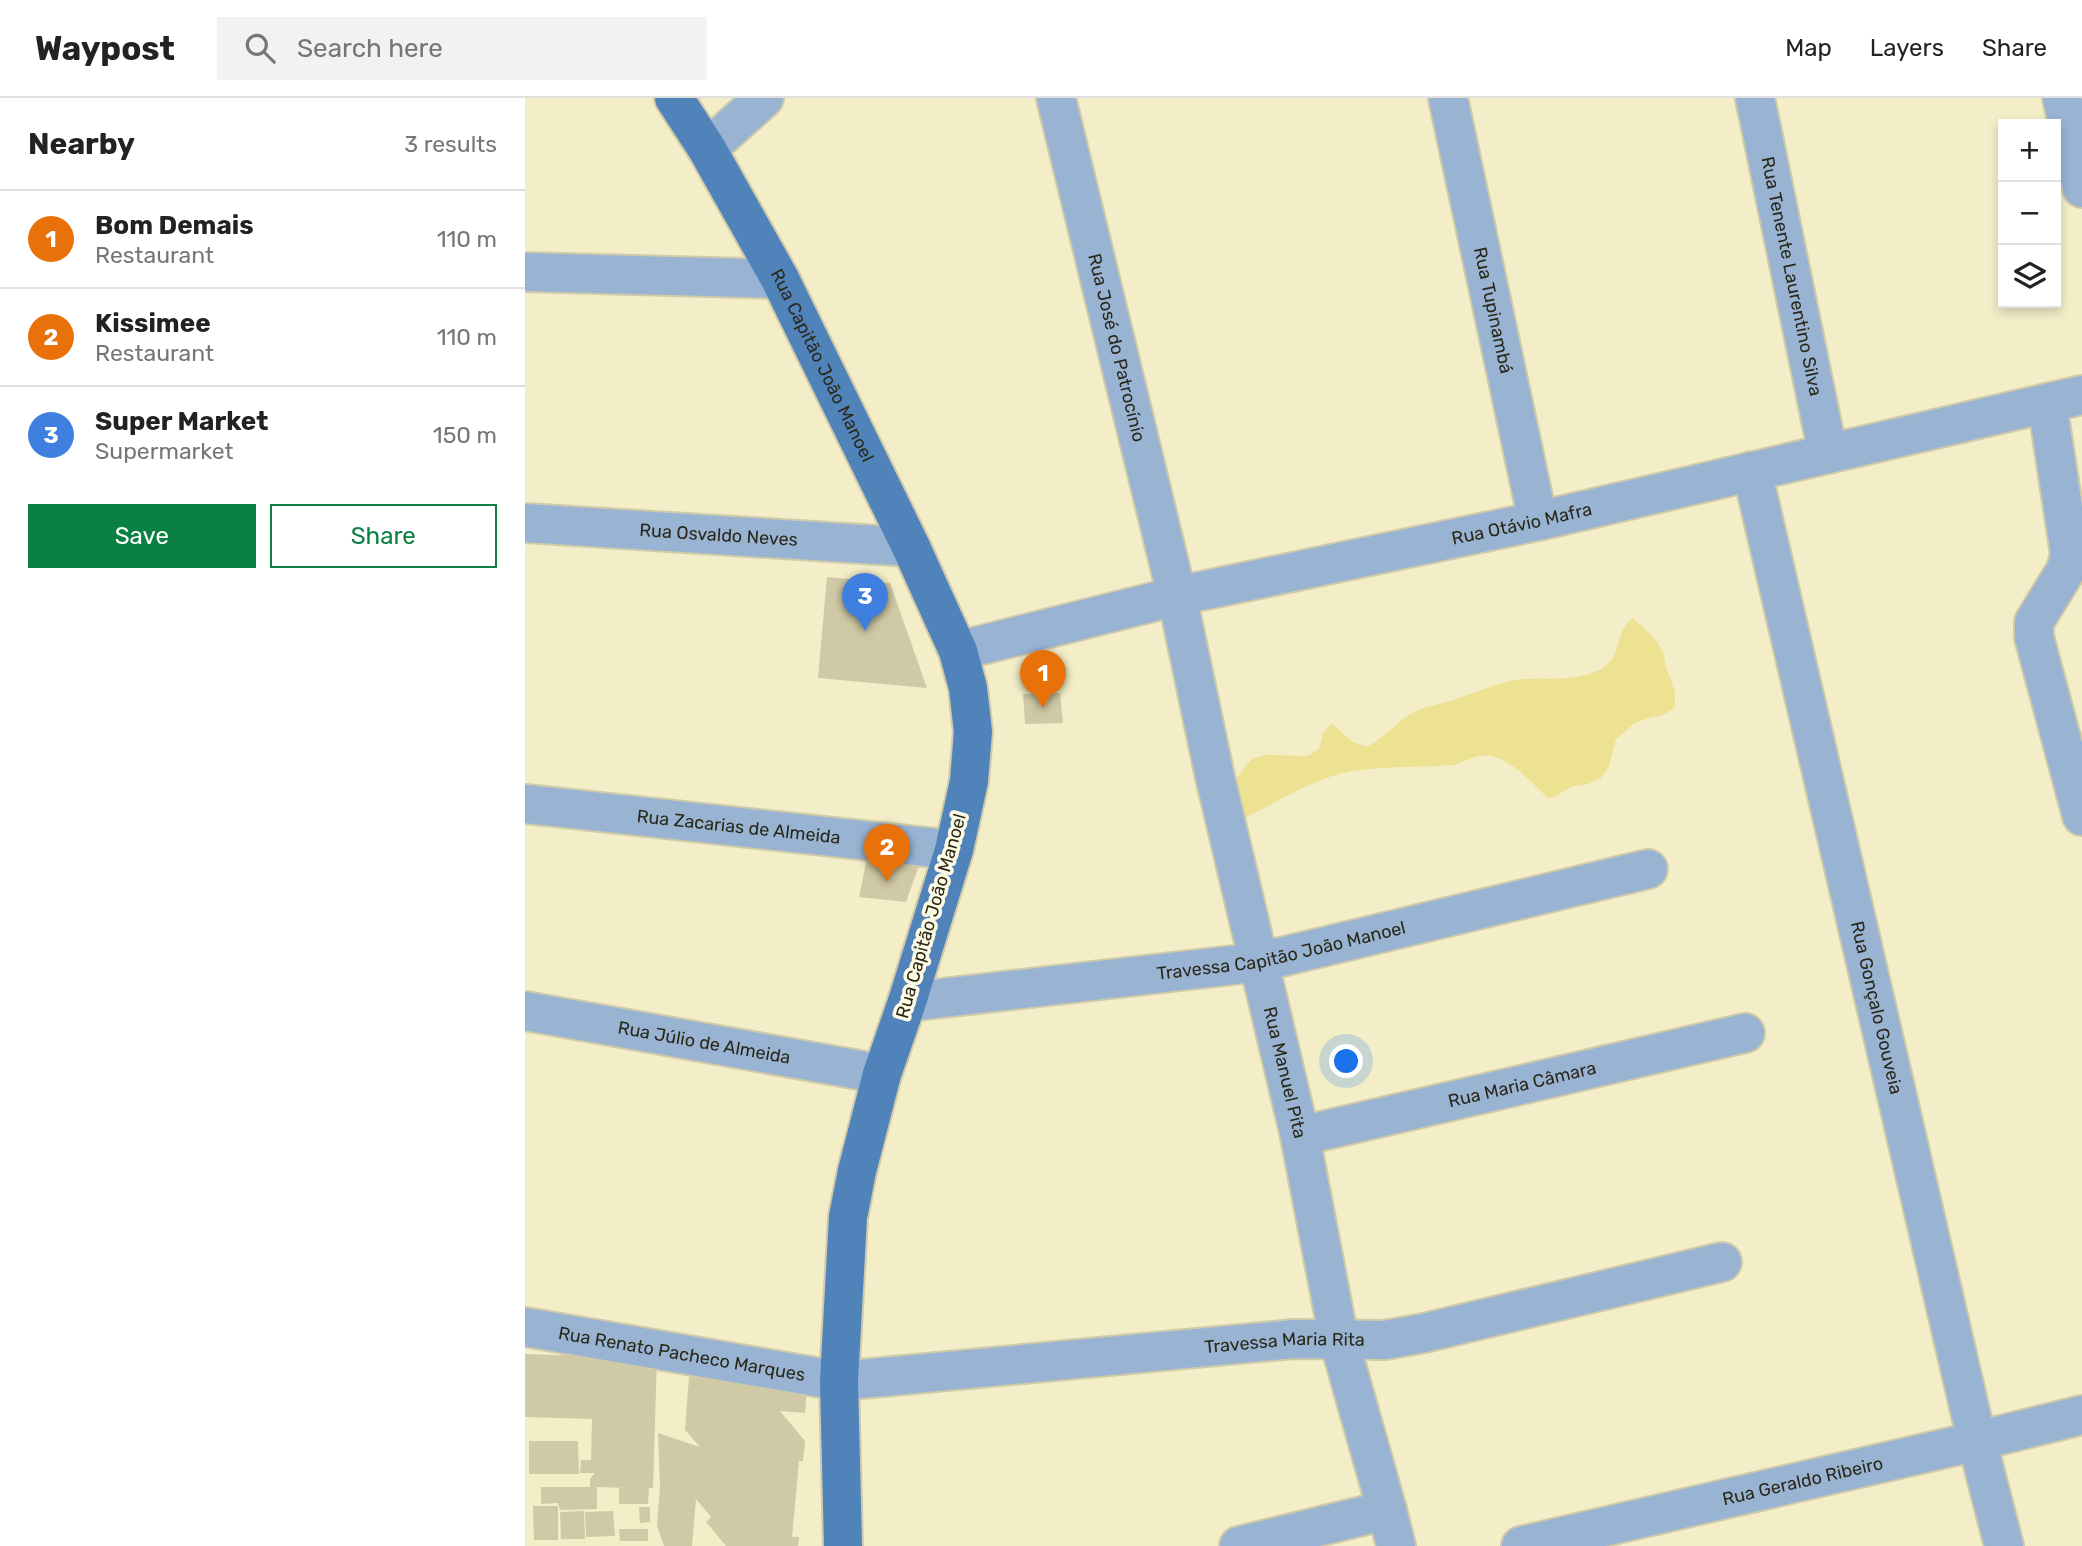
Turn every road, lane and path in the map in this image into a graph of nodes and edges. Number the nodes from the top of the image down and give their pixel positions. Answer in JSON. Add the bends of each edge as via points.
{"nodes":[{"id":1,"x":674,"y":98,"type":"edge"},
{"id":2,"x":764,"y":98,"type":"edge"},
{"id":3,"x":1056,"y":98,"type":"edge"},
{"id":4,"x":1448,"y":98,"type":"edge"},
{"id":5,"x":1755,"y":98,"type":"edge"},
{"id":6,"x":2062,"y":98,"type":"edge"},
{"id":7,"x":707,"y":149,"type":"junction"},
{"id":8,"x":2082,"y":188,"type":"edge"},
{"id":9,"x":525,"y":272,"type":"edge"},
{"id":10,"x":780,"y":279,"type":"junction"},
{"id":11,"x":2064,"y":399,"type":"edge"},
{"id":12,"x":1828,"y":454,"type":"junction"},
{"id":13,"x":1752,"y":471,"type":"junction"},
{"id":14,"x":1538,"y":522,"type":"junction"},
{"id":15,"x":525,"y":523,"type":"edge"},
{"id":16,"x":911,"y":547,"type":"junction"},
{"id":17,"x":1177,"y":596,"type":"junction"},
{"id":18,"x":958,"y":651,"type":"junction"},
{"id":19,"x":525,"y":804,"type":"edge"},
{"id":20,"x":2082,"y":816,"type":"edge"},
{"id":21,"x":954,"y":850,"type":"junction"},
{"id":22,"x":1649,"y":869,"type":"dead end"},
{"id":23,"x":1260,"y":962,"type":"junction"},
{"id":24,"x":907,"y":1002,"type":"junction"},
{"id":25,"x":525,"y":1011,"type":"edge"},
{"id":26,"x":1745,"y":1033,"type":"dead end"},
{"id":27,"x":882,"y":1074,"type":"junction"},
{"id":28,"x":1300,"y":1136,"type":"junction"},
{"id":29,"x":1722,"y":1262,"type":"dead end"},
{"id":30,"x":525,"y":1327,"type":"edge"},
{"id":31,"x":1339,"y":1340,"type":"junction"},
{"id":32,"x":839,"y":1381,"type":"junction"},
{"id":33,"x":2082,"y":1415,"type":"edge"},
{"id":34,"x":1981,"y":1456,"type":"junction"},
{"id":35,"x":1391,"y":1528,"type":"edge"},
{"id":36,"x":2002,"y":1539,"type":"edge"},
{"id":37,"x":843,"y":1546,"type":"edge"},
{"id":38,"x":1239,"y":1546,"type":"edge"},
{"id":39,"x":1521,"y":1546,"type":"edge"}],
"edges":[{"from":1,"to":7,"type":"main road","name":"Rua Capitão João Manoel"},
{"from":2,"to":7,"type":"street"},
{"from":3,"to":17,"type":"street","name":"Rua José do Patrocínio"},
{"from":4,"to":14,"type":"street","name":"Rua Tupinambá"},
{"from":5,"to":12,"type":"street","name":"Rua Tenente Laurentino Silva"},
{"from":6,"to":8,"type":"street"},
{"from":7,"to":10,"type":"main road","name":"Rua Capitão João Manoel"},
{"from":9,"to":10,"type":"street"},
{"from":10,"to":16,"type":"main road","name":"Rua Capitão João Manoel"},
{"from":11,"to":12,"type":"street","name":"Rua Otávio Mafra"},
{"from":11,"to":20,"type":"street","via":[[2070,554],[2066,570],[2034,622],[2034,637]]},
{"from":12,"to":13,"type":"street","name":"Rua Otávio Mafra"},
{"from":13,"to":14,"type":"street","name":"Rua Otávio Mafra"},
{"from":13,"to":34,"type":"street","name":"Rua Gonçalo Gouveia"},
{"from":14,"to":17,"type":"street","name":"Rua Otávio Mafra"},
{"from":15,"to":16,"type":"street","name":"Rua Osvaldo Neves"},
{"from":16,"to":18,"type":"main road","name":"Rua Capitão João Manoel"},
{"from":17,"to":18,"type":"street","name":"Rua Otávio Mafra"},
{"from":17,"to":23,"type":"street","name":"Rua Manuel Pita"},
{"from":18,"to":21,"type":"main road","name":"Rua Capitão João Manoel","via":[[968,688],[972,732]]},
{"from":19,"to":21,"type":"street","name":"Rua Zacarias de Almeida"},
{"from":21,"to":24,"type":"main road","name":"Rua Capitão João Manoel"},
{"from":22,"to":23,"type":"street","name":"Travessa Capitão João Manoel"},
{"from":23,"to":24,"type":"street","name":"Travessa Capitão João Manoel"},
{"from":23,"to":28,"type":"street","name":"Rua Manuel Pita"},
{"from":24,"to":27,"type":"main road","name":"Rua Capitão João Manoel"},
{"from":25,"to":27,"type":"street","name":"Rua Júlio de Almeida"},
{"from":26,"to":28,"type":"street","name":"Rua Maria Câmara"},
{"from":27,"to":32,"type":"main road","name":"Rua Capitão João Manoel","via":[[848,1217]]},
{"from":28,"to":31,"type":"street","name":"Rua Manuel Pita"},
{"from":29,"to":31,"type":"street","name":"Travessa Maria Rita","via":[[1425,1333]]},
{"from":30,"to":32,"type":"street","name":"Rua Renato Pacheco Marques"},
{"from":31,"to":32,"type":"street","name":"Travessa Maria Rita","via":[[1294,1339]]},
{"from":31,"to":35,"type":"street","name":"Rua Manuel Pita"},
{"from":32,"to":37,"type":"main road","name":"Rua Capitão João Manoel"},
{"from":33,"to":34,"type":"street","name":"Rua Geraldo Ribeiro"},
{"from":34,"to":36,"type":"street","name":"Rua Gonçalo Gouveia"},
{"from":34,"to":39,"type":"street","name":"Rua Geraldo Ribeiro"},
{"from":35,"to":38,"type":"street"}]}
